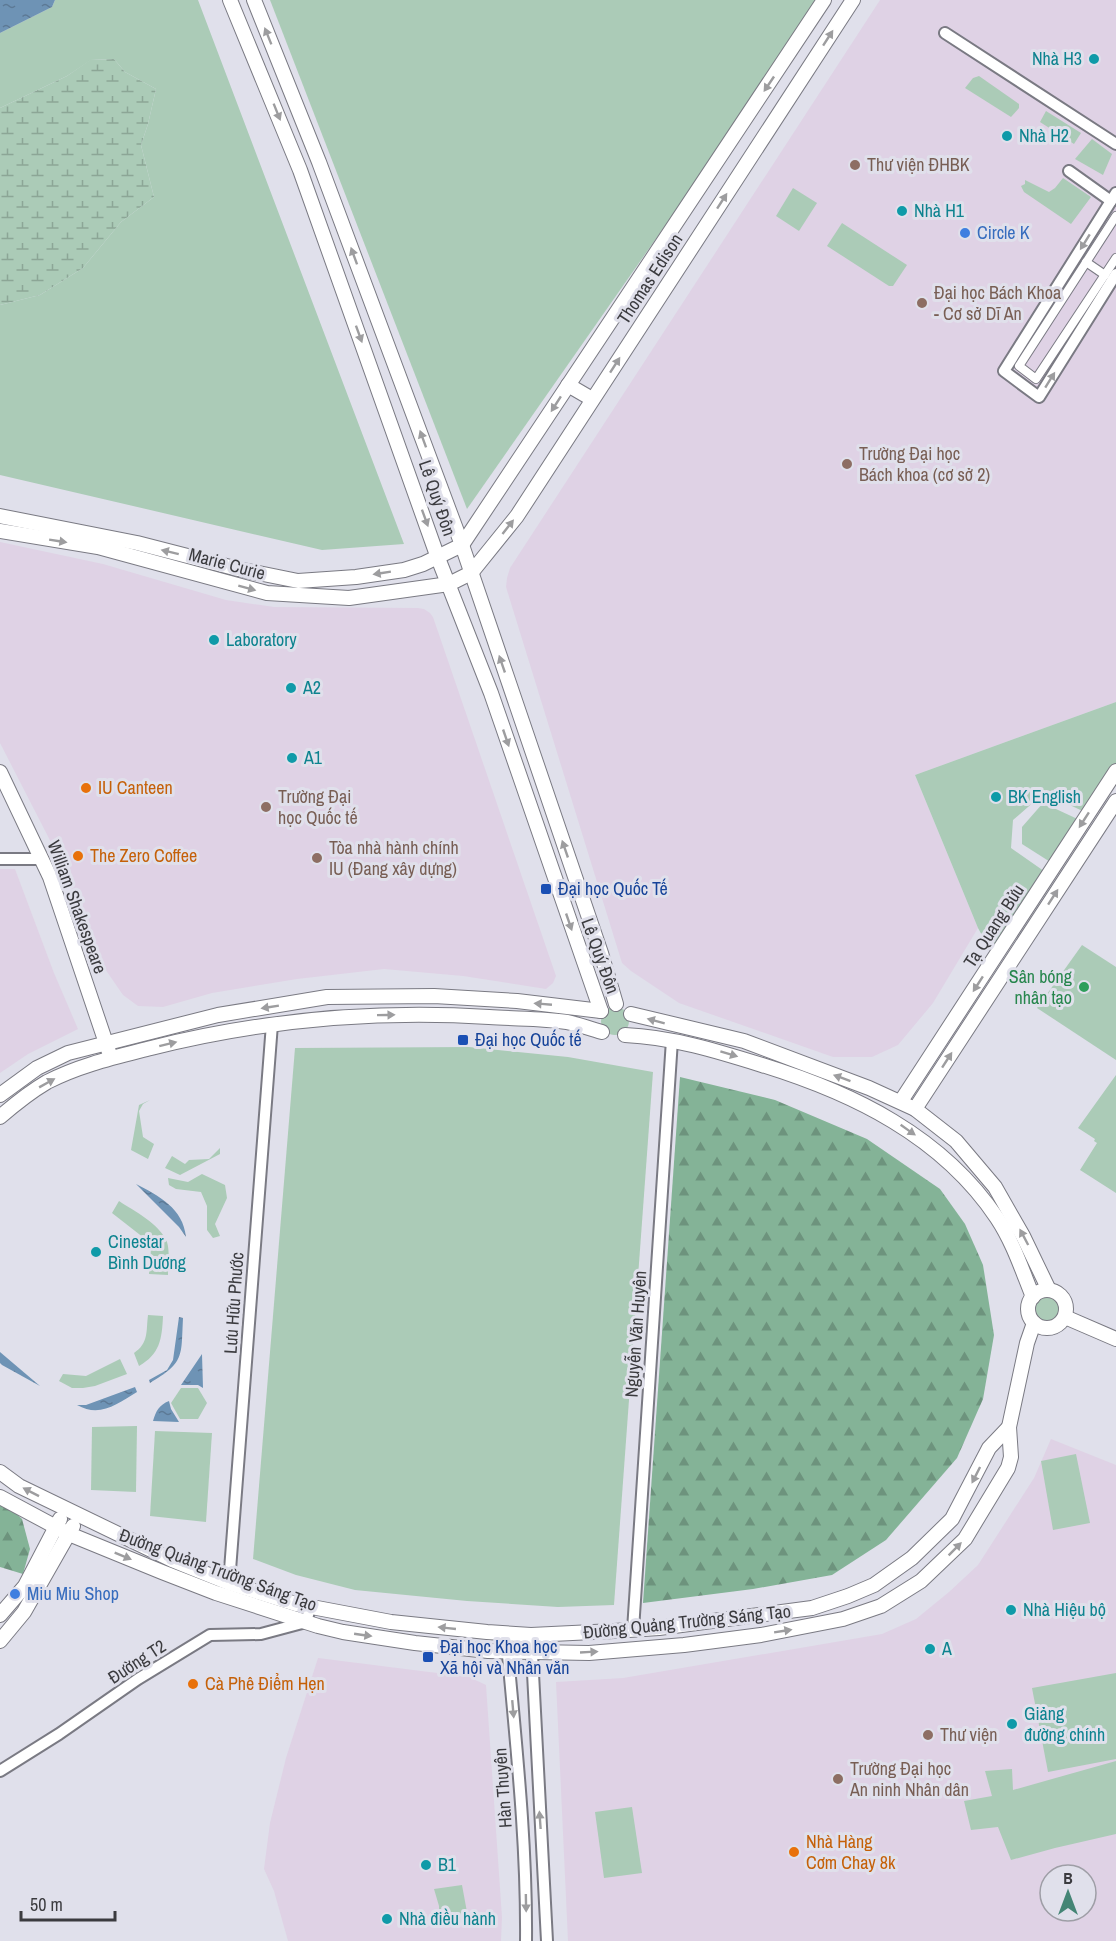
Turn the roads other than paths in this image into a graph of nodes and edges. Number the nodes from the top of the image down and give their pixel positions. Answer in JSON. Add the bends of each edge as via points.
{"nodes":[{"id":1,"x":230,"y":0,"type":"edge"},
{"id":2,"x":254,"y":0,"type":"edge"},
{"id":3,"x":824,"y":0,"type":"edge"},
{"id":4,"x":853,"y":0,"type":"edge"},
{"id":5,"x":945,"y":33,"type":"dead end"},
{"id":6,"x":277,"y":57,"type":"junction"},
{"id":7,"x":258,"y":66,"type":"junction"},
{"id":8,"x":1116,"y":144,"type":"edge"},
{"id":9,"x":319,"y":162,"type":"junction"},
{"id":10,"x":300,"y":170,"type":"junction"},
{"id":11,"x":1069,"y":171,"type":"dead end"},
{"id":12,"x":1113,"y":197,"type":"edge"},
{"id":13,"x":1116,"y":216,"type":"edge"},
{"id":14,"x":1116,"y":258,"type":"edge"},
{"id":15,"x":1086,"y":262,"type":"junction"},
{"id":16,"x":1110,"y":275,"type":"edge"},
{"id":17,"x":568,"y":385,"type":"junction"},
{"id":18,"x":592,"y":399,"type":"junction"},
{"id":19,"x":0,"y":516,"type":"edge"},
{"id":20,"x":0,"y":531,"type":"edge"},
{"id":21,"x":462,"y":545,"type":"junction"},
{"id":22,"x":438,"y":558,"type":"junction"},
{"id":23,"x":471,"y":573,"type":"junction"},
{"id":24,"x":449,"y":584,"type":"junction"},
{"id":25,"x":510,"y":686,"type":"junction"},
{"id":26,"x":490,"y":693,"type":"junction"},
{"id":27,"x":1116,"y":771,"type":"edge"},
{"id":28,"x":0,"y":772,"type":"edge"},
{"id":29,"x":1116,"y":801,"type":"edge"},
{"id":30,"x":1072,"y":839,"type":"junction"},
{"id":31,"x":1086,"y":847,"type":"junction"},
{"id":32,"x":0,"y":859,"type":"edge"},
{"id":33,"x":42,"y":859,"type":"junction"},
{"id":34,"x":616,"y":1004,"type":"junction"},
{"id":35,"x":601,"y":1011,"type":"junction"},
{"id":36,"x":631,"y":1014,"type":"junction"},
{"id":37,"x":272,"y":1024,"type":"junction"},
{"id":38,"x":602,"y":1032,"type":"junction"},
{"id":39,"x":625,"y":1035,"type":"junction"},
{"id":40,"x":672,"y":1040,"type":"junction"},
{"id":41,"x":105,"y":1043,"type":"junction"},
{"id":42,"x":111,"y":1058,"type":"junction"},
{"id":43,"x":0,"y":1095,"type":"edge"},
{"id":44,"x":901,"y":1101,"type":"junction"},
{"id":45,"x":915,"y":1109,"type":"junction"},
{"id":46,"x":0,"y":1118,"type":"edge"},
{"id":47,"x":1049,"y":1290,"type":"junction"},
{"id":48,"x":1033,"y":1297,"type":"junction"},
{"id":49,"x":1065,"y":1317,"type":"junction"},
{"id":50,"x":1034,"y":1323,"type":"junction"},
{"id":51,"x":1116,"y":1339,"type":"edge"},
{"id":52,"x":1009,"y":1427,"type":"junction"},
{"id":53,"x":0,"y":1472,"type":"edge"},
{"id":54,"x":0,"y":1497,"type":"edge"},
{"id":55,"x":65,"y":1509,"type":"junction"},
{"id":56,"x":78,"y":1516,"type":"junction"},
{"id":57,"x":56,"y":1527,"type":"junction"},
{"id":58,"x":69,"y":1534,"type":"junction"},
{"id":59,"x":229,"y":1583,"type":"junction"},
{"id":60,"x":310,"y":1608,"type":"junction"},
{"id":61,"x":0,"y":1615,"type":"edge"},
{"id":62,"x":306,"y":1622,"type":"junction"},
{"id":63,"x":633,"y":1630,"type":"junction"},
{"id":64,"x":506,"y":1633,"type":"junction"},
{"id":65,"x":531,"y":1635,"type":"junction"},
{"id":66,"x":0,"y":1641,"type":"edge"},
{"id":67,"x":507,"y":1651,"type":"junction"},
{"id":68,"x":531,"y":1653,"type":"junction"},
{"id":69,"x":0,"y":1771,"type":"edge"},
{"id":70,"x":526,"y":1941,"type":"edge"},
{"id":71,"x":547,"y":1941,"type":"edge"}],
"edges":[{"from":1,"to":7,"type":"street","name":"Lê Quý Đôn"},
{"from":6,"to":2,"type":"street","name":"Lê Quý Đôn","one_way":true},
{"from":3,"to":17,"type":"street","name":"Thomas Edison","one_way":true},
{"from":18,"to":4,"type":"street","name":"Thomas Edison","one_way":true},
{"from":5,"to":8,"type":"street"},
{"from":6,"to":7,"type":"street"},
{"from":6,"to":9,"type":"street","name":"Lê Quý Đôn"},
{"from":7,"to":10,"type":"street","name":"Lê Quý Đôn","one_way":true},
{"from":9,"to":10,"type":"street"},
{"from":21,"to":9,"type":"street","name":"Lê Quý Đôn","one_way":true},
{"from":10,"to":22,"type":"street","name":"Lê Quý Đôn","one_way":true},
{"from":11,"to":12,"type":"street"},
{"from":12,"to":16,"type":"street","one_way":true,"via":[[1004,371],[1040,397]]},
{"from":13,"to":15,"type":"street"},
{"from":14,"to":16,"type":"street"},
{"from":15,"to":16,"type":"street"},
{"from":15,"to":16,"type":"street","via":[[1019,366],[1036,379]]},
{"from":17,"to":18,"type":"street"},
{"from":17,"to":21,"type":"street","name":"Thomas Edison","one_way":true},
{"from":23,"to":18,"type":"street","name":"Thomas Edison","one_way":true,"via":[[517,516]]},
{"from":22,"to":19,"type":"street","name":"Marie Curie","one_way":true,"via":[[404,570],[298,581]]},
{"from":20,"to":24,"type":"street","name":"Marie Curie","one_way":true,"via":[[98,547],[267,593],[349,598]]},
{"from":21,"to":22,"type":"street","name":"Marie Curie"},
{"from":21,"to":23,"type":"street","name":"Lê Quý Đôn"},
{"from":22,"to":24,"type":"street","name":"Lê Quý Đôn"},
{"from":23,"to":24,"type":"street","name":"Marie Curie"},
{"from":25,"to":23,"type":"street","name":"Lê Quý Đôn","one_way":true},
{"from":24,"to":26,"type":"street","name":"Lê Quý Đôn"},
{"from":25,"to":26,"type":"street"},
{"from":34,"to":25,"type":"street","name":"Lê Quý Đôn","one_way":true},
{"from":26,"to":35,"type":"street","name":"Lê Quý Đôn","one_way":true},
{"from":27,"to":30,"type":"street","name":"Tạ Quang Bửu","one_way":true},
{"from":28,"to":33,"type":"street","name":"William Shakespeare"},
{"from":29,"to":31,"type":"street","name":"Tạ Quang Bửu"},
{"from":30,"to":31,"type":"street"},
{"from":30,"to":44,"type":"street","name":"Tạ Quang Bửu","one_way":true},
{"from":45,"to":31,"type":"street","name":"Tạ Quang Bửu","one_way":true},
{"from":32,"to":33,"type":"street"},
{"from":33,"to":41,"type":"street","name":"William Shakespeare"},
{"from":34,"to":35,"type":"street"},
{"from":34,"to":36,"type":"street","via":[[626,1007]]},
{"from":35,"to":38,"type":"street","via":[[598,1022]]},
{"from":35,"to":41,"type":"street","one_way":true,"via":[[434,996],[327,997],[218,1015]]},
{"from":36,"to":39,"type":"street","via":[[631,1028]]},
{"from":44,"to":36,"type":"street","one_way":true,"via":[[744,1041]]},
{"from":37,"to":38,"type":"street","one_way":true,"via":[[360,1015],[427,1014],[568,1023]]},
{"from":42,"to":37,"type":"street","one_way":true,"via":[[201,1035]]},
{"from":37,"to":59,"type":"street","name":"Lưu Hữu Phước"},
{"from":38,"to":39,"type":"street","via":[[613,1038]]},
{"from":39,"to":40,"type":"street"},
{"from":40,"to":48,"type":"street","one_way":true,"via":[[779,1070],[870,1107],[902,1126],[934,1149],[991,1210],[1013,1247]]},
{"from":40,"to":63,"type":"street","name":"Nguyễn Văn Huyên"},
{"from":41,"to":42,"type":"street","name":"William Shakespeare"},
{"from":41,"to":43,"type":"street","via":[[45,1064]]},
{"from":46,"to":42,"type":"street","one_way":true,"via":[[47,1083]]},
{"from":44,"to":45,"type":"street"},
{"from":47,"to":45,"type":"street","one_way":true,"via":[[995,1187],[956,1141]]},
{"from":47,"to":48,"type":"street"},
{"from":47,"to":49,"type":"street","via":[[1060,1295],[1066,1305]]},
{"from":48,"to":50,"type":"street","via":[[1028,1313]]},
{"from":49,"to":50,"type":"street","via":[[1051,1328]]},
{"from":49,"to":51,"type":"street"},
{"from":50,"to":52,"type":"street","name":"Đường Quảng Trường Sáng Tạo"},
{"from":52,"to":63,"type":"street","name":"Đường Quảng Trường Sáng Tạo","one_way":true,"via":[[989,1448],[952,1519],[912,1558],[874,1585],[812,1608]]},
{"from":68,"to":52,"type":"street","name":"Đường Quảng Trường Sáng Tạo","one_way":true,"via":[[589,1653],[739,1638],[812,1626],[881,1606],[921,1581],[965,1539],[1008,1468]]},
{"from":55,"to":53,"type":"street","name":"Đường Quảng Trường Sáng Tạo","one_way":true},
{"from":54,"to":57,"type":"street","name":"Đường Quảng Trường Sáng Tạo"},
{"from":55,"to":56,"type":"street","name":"Đường Quảng Trường Sáng Tạo"},
{"from":55,"to":57,"type":"street"},
{"from":56,"to":58,"type":"street"},
{"from":56,"to":59,"type":"street","name":"Đường Quảng Trường Sáng Tạo"},
{"from":57,"to":58,"type":"street","name":"Đường Quảng Trường Sáng Tạo"},
{"from":57,"to":61,"type":"street","via":[[25,1586]]},
{"from":58,"to":62,"type":"street","name":"Đường Quảng Trường Sáng Tạo","one_way":true,"via":[[216,1593]]},
{"from":58,"to":66,"type":"street","via":[[24,1612]]},
{"from":59,"to":60,"type":"street","name":"Đường Quảng Trường Sáng Tạo"},
{"from":60,"to":62,"type":"street"},
{"from":64,"to":60,"type":"street","name":"Đường Quảng Trường Sáng Tạo","one_way":true,"via":[[391,1622]]},
{"from":62,"to":67,"type":"street","name":"Đường Quảng Trường Sáng Tạo","one_way":true,"via":[[343,1632]]},
{"from":62,"to":69,"type":"street","name":"Đường T2","via":[[261,1634],[210,1635]]},
{"from":63,"to":65,"type":"street","name":"Đường Quảng Trường Sáng Tạo"},
{"from":64,"to":65,"type":"street","name":"Đường Quảng Trường Sáng Tạo"},
{"from":64,"to":67,"type":"street","name":"Hàn Thuyên"},
{"from":65,"to":68,"type":"street","name":"Hàn Thuyên"},
{"from":67,"to":68,"type":"street","name":"Đường Quảng Trường Sáng Tạo"},
{"from":67,"to":70,"type":"street","name":"Hàn Thuyên","one_way":true,"via":[[525,1864]]},
{"from":71,"to":68,"type":"street","name":"Hàn Thuyên","one_way":true}]}
